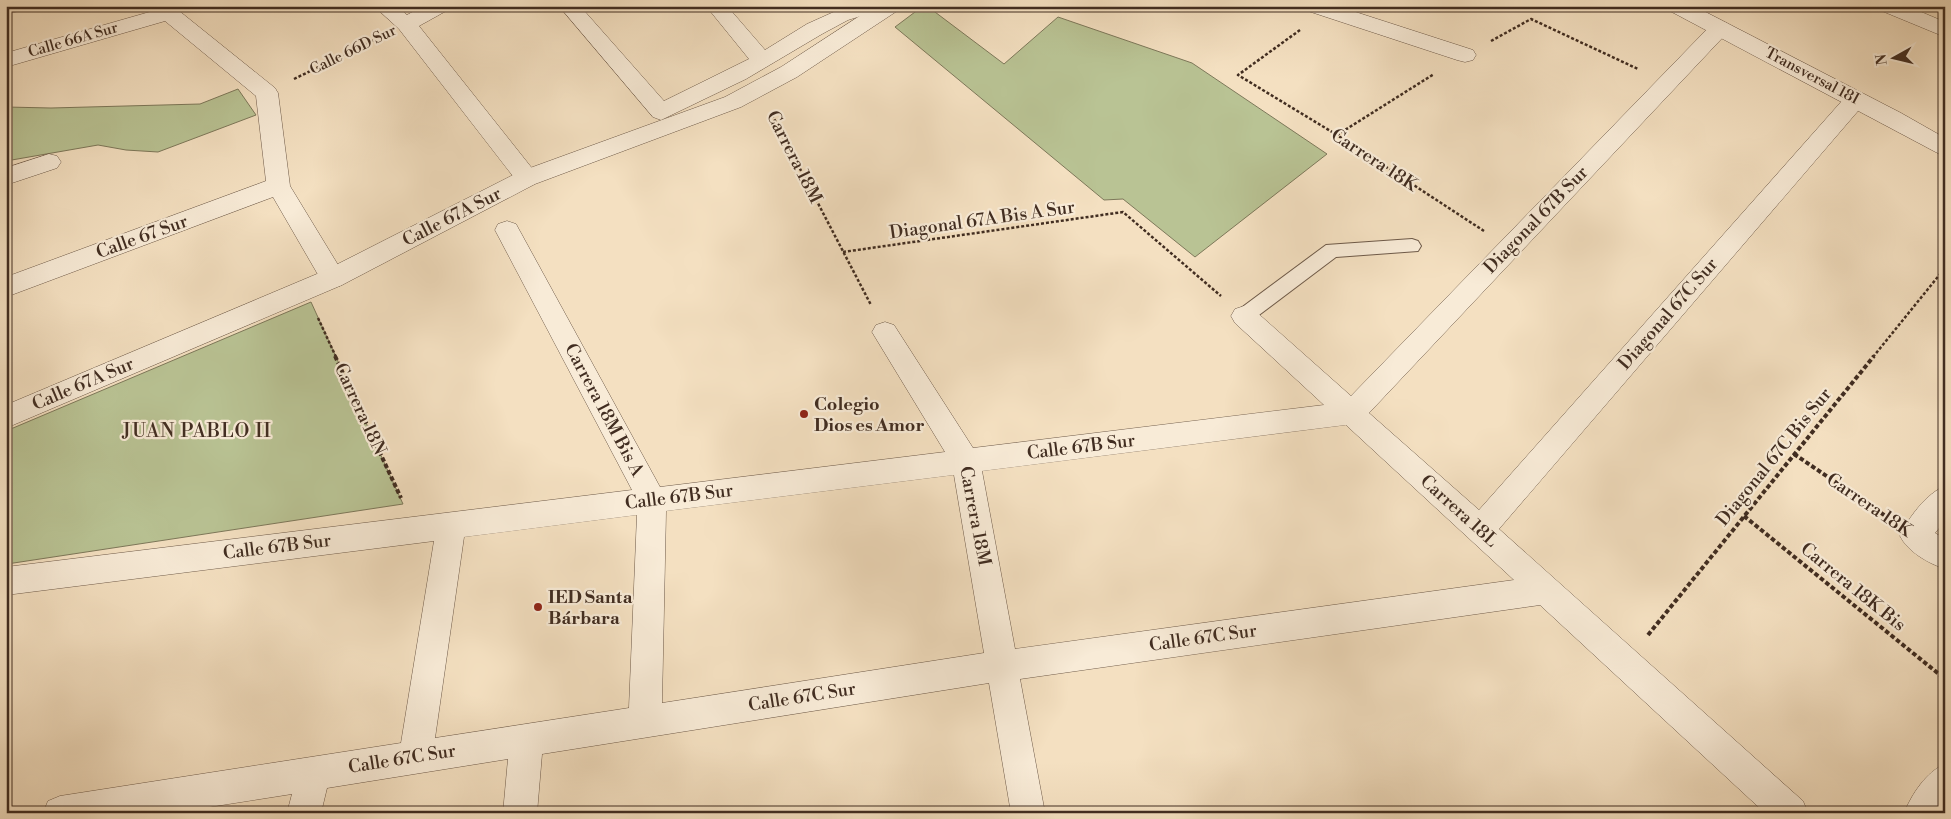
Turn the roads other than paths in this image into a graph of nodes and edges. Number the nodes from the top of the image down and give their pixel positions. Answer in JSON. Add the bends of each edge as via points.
{"nodes":[{"id":1,"x":12,"y":6,"type":"edge"},
{"id":2,"x":384,"y":6,"type":"edge"},
{"id":3,"x":439,"y":6,"type":"edge"},
{"id":4,"x":569,"y":6,"type":"edge"},
{"id":5,"x":716,"y":6,"type":"edge"},
{"id":6,"x":870,"y":6,"type":"edge"},
{"id":7,"x":890,"y":6,"type":"edge"},
{"id":8,"x":1677,"y":6,"type":"edge"},
{"id":9,"x":1889,"y":6,"type":"edge"},
{"id":10,"x":6,"y":8,"type":"edge"},
{"id":11,"x":1322,"y":8,"type":"edge"},
{"id":12,"x":164,"y":10,"type":"edge"},
{"id":13,"x":406,"y":24,"type":"junction"},
{"id":14,"x":1720,"y":28,"type":"junction"},
{"id":15,"x":1945,"y":30,"type":"edge"},
{"id":16,"x":1465,"y":55,"type":"dead end"},
{"id":17,"x":6,"y":60,"type":"edge"},
{"id":18,"x":763,"y":61,"type":"junction"},
{"id":19,"x":1856,"y":99,"type":"junction"},
{"id":20,"x":1945,"y":149,"type":"edge"},
{"id":21,"x":49,"y":162,"type":"dead end"},
{"id":22,"x":6,"y":177,"type":"edge"},
{"id":23,"x":528,"y":178,"type":"junction"},
{"id":24,"x":278,"y":186,"type":"junction"},
{"id":25,"x":507,"y":230,"type":"dead end"},
{"id":26,"x":1412,"y":246,"type":"dead end"},
{"id":27,"x":333,"y":278,"type":"junction"},
{"id":28,"x":6,"y":287,"type":"edge"},
{"id":29,"x":1244,"y":316,"type":"joint"},
{"id":30,"x":885,"y":332,"type":"road end"},
{"id":31,"x":1352,"y":413,"type":"junction"},
{"id":32,"x":6,"y":417,"type":"edge"},
{"id":33,"x":966,"y":461,"type":"junction"},
{"id":34,"x":1945,"y":499,"type":"edge"},
{"id":35,"x":652,"y":500,"type":"junction"},
{"id":36,"x":451,"y":526,"type":"junction"},
{"id":37,"x":1480,"y":530,"type":"junction"},
{"id":38,"x":1945,"y":556,"type":"edge"},
{"id":39,"x":6,"y":581,"type":"edge"},
{"id":40,"x":1546,"y":590,"type":"junction"},
{"id":41,"x":1002,"y":666,"type":"junction"},
{"id":42,"x":645,"y":722,"type":"junction"},
{"id":43,"x":526,"y":740,"type":"junction"},
{"id":44,"x":415,"y":758,"type":"junction"},
{"id":45,"x":314,"y":773,"type":"junction"},
{"id":46,"x":1945,"y":782,"type":"edge"},
{"id":47,"x":60,"y":813,"type":"edge"},
{"id":48,"x":304,"y":813,"type":"edge"},
{"id":49,"x":520,"y":813,"type":"edge"},
{"id":50,"x":1028,"y":813,"type":"edge"},
{"id":51,"x":1791,"y":813,"type":"edge"},
{"id":52,"x":1921,"y":813,"type":"edge"}],
"edges":[{"from":1,"to":10,"type":"street"},
{"from":2,"to":13,"type":"street"},
{"from":3,"to":13,"type":"street","name":"Calle 66D Sur"},
{"from":4,"to":18,"type":"street","via":[[661,112]]},
{"from":5,"to":18,"type":"street"},
{"from":6,"to":18,"type":"street","via":[[823,23]]},
{"from":7,"to":23,"type":"street","name":"Calle 67A Sur","via":[[759,90],[703,115]]},
{"from":8,"to":14,"type":"street","name":"Transversal 18I"},
{"from":9,"to":15,"type":"street"},
{"from":11,"to":16,"type":"street"},
{"from":12,"to":17,"type":"street","name":"Calle 66A Sur"},
{"from":12,"to":24,"type":"street","via":[[266,93]]},
{"from":13,"to":23,"type":"street"},
{"from":14,"to":19,"type":"street","name":"Transversal 18I"},
{"from":14,"to":31,"type":"street","name":"Diagonal 67B Sur"},
{"from":19,"to":20,"type":"street","name":"Transversal 18I"},
{"from":19,"to":37,"type":"street","name":"Diagonal 67C Sur"},
{"from":21,"to":22,"type":"street"},
{"from":23,"to":27,"type":"street","name":"Calle 67A Sur"},
{"from":24,"to":27,"type":"street"},
{"from":24,"to":28,"type":"street","name":"Calle 67 Sur"},
{"from":25,"to":35,"type":"street","name":"Carrera 18M Bis A"},
{"from":26,"to":29,"type":"lane","via":[[1332,250]]},
{"from":27,"to":32,"type":"street","name":"Calle 67A Sur"},
{"from":29,"to":31,"type":"street","name":"Carrera 18L"},
{"from":30,"to":33,"type":"street","name":"Carrera 18M"},
{"from":31,"to":33,"type":"street","name":"Calle 67B Sur"},
{"from":31,"to":37,"type":"street","name":"Carrera 18L"},
{"from":33,"to":35,"type":"street","name":"Calle 67B Sur"},
{"from":33,"to":41,"type":"street","name":"Carrera 18M"},
{"from":34,"to":38,"type":"street","name":"Carrera 18K","via":[[1914,536]]},
{"from":35,"to":36,"type":"street","name":"Calle 67B Sur"},
{"from":35,"to":42,"type":"street"},
{"from":36,"to":39,"type":"street","name":"Calle 67B Sur"},
{"from":36,"to":44,"type":"street"},
{"from":37,"to":40,"type":"street","name":"Carrera 18L"},
{"from":40,"to":41,"type":"street","name":"Calle 67C Sur"},
{"from":40,"to":51,"type":"street","name":"Carrera 18L"},
{"from":41,"to":42,"type":"street","name":"Calle 67C Sur"},
{"from":41,"to":50,"type":"street","name":"Carrera 18M"},
{"from":42,"to":43,"type":"street","name":"Calle 67C Sur"},
{"from":43,"to":44,"type":"street","name":"Calle 67C Sur"},
{"from":43,"to":49,"type":"street"},
{"from":44,"to":45,"type":"street","name":"Calle 67C Sur"},
{"from":45,"to":47,"type":"street","name":"Calle 67C Sur"},
{"from":45,"to":48,"type":"street"},
{"from":46,"to":52,"type":"street"}]}
